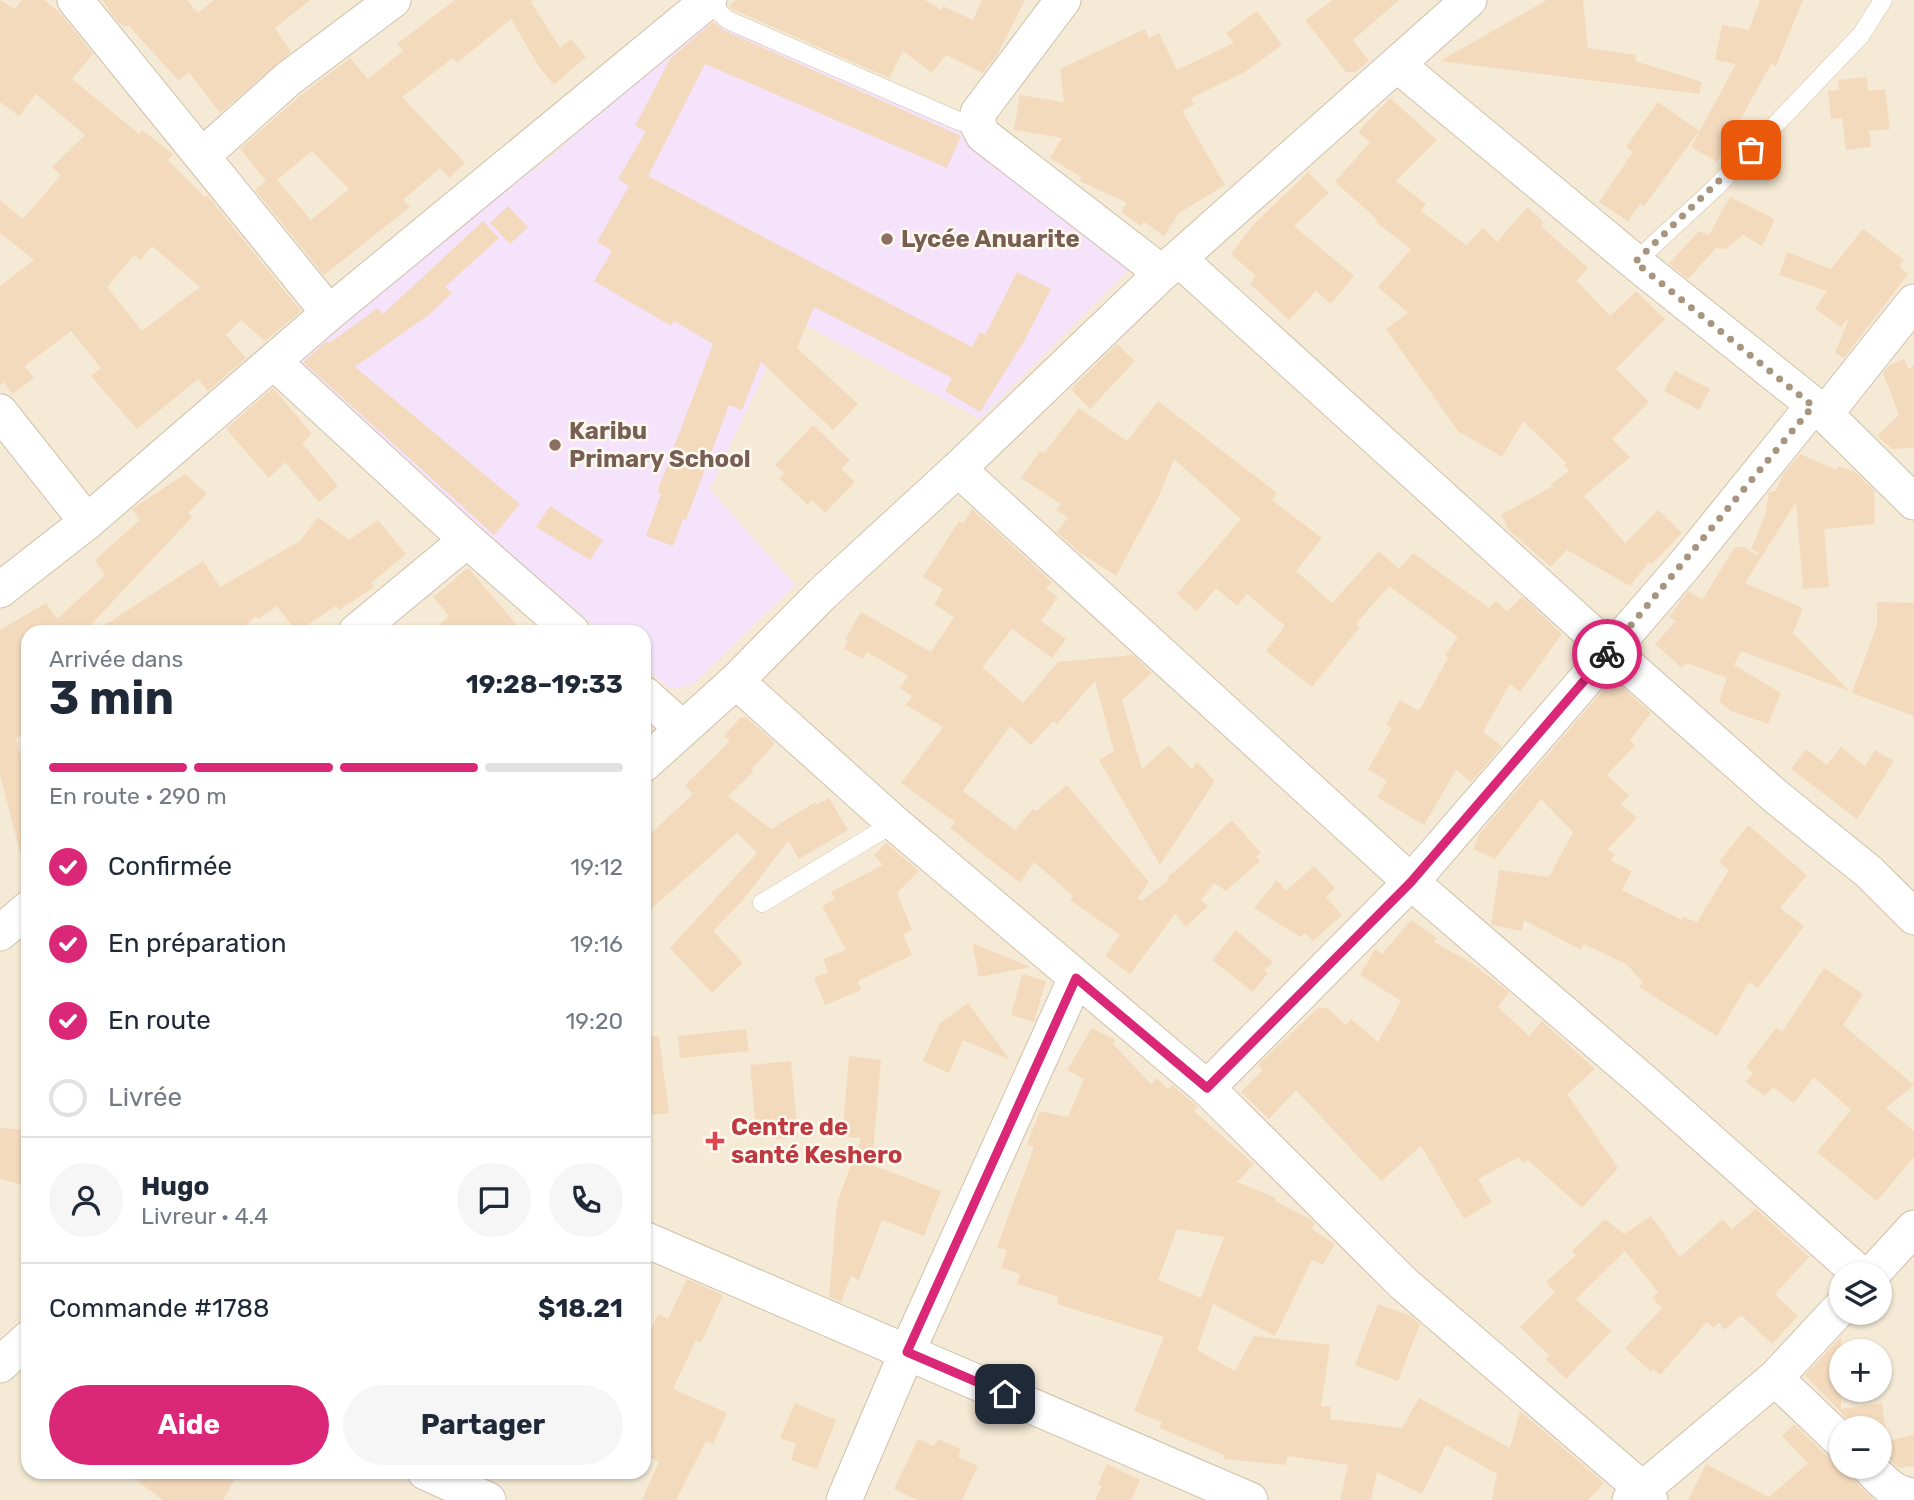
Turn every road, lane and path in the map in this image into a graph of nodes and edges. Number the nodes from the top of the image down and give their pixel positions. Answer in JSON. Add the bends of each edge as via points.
{"nodes":[{"id":1,"x":75,"y":0,"type":"edge"},
{"id":2,"x":393,"y":0,"type":"edge"},
{"id":3,"x":1063,"y":0,"type":"edge"},
{"id":4,"x":1469,"y":0,"type":"edge"},
{"id":5,"x":1883,"y":0,"type":"edge"},
{"id":6,"x":707,"y":1,"type":"edge"},
{"id":7,"x":1399,"y":66,"type":"junction"},
{"id":8,"x":978,"y":125,"type":"junction"},
{"id":9,"x":202,"y":156,"type":"junction"},
{"id":10,"x":1635,"y":262,"type":"junction"},
{"id":11,"x":1170,"y":266,"type":"junction"},
{"id":12,"x":1914,"y":302,"type":"edge"},
{"id":13,"x":329,"y":313,"type":"junction"},
{"id":14,"x":274,"y":362,"type":"junction"},
{"id":15,"x":1819,"y":410,"type":"junction"},
{"id":16,"x":0,"y":412,"type":"edge"},
{"id":17,"x":958,"y":469,"type":"junction"},
{"id":18,"x":1914,"y":502,"type":"edge"},
{"id":19,"x":87,"y":522,"type":"junction"},
{"id":20,"x":467,"y":540,"type":"junction"},
{"id":21,"x":0,"y":590,"type":"edge"},
{"id":22,"x":364,"y":625,"type":"edge"},
{"id":23,"x":564,"y":625,"type":"edge"},
{"id":24,"x":1610,"y":650,"type":"junction"},
{"id":25,"x":736,"y":681,"type":"junction"},
{"id":26,"x":651,"y":700,"type":"edge"},
{"id":27,"x":682,"y":728,"type":"junction"},
{"id":28,"x":651,"y":757,"type":"edge"},
{"id":29,"x":894,"y":823,"type":"junction"},
{"id":30,"x":1411,"y":882,"type":"junction"},
{"id":31,"x":762,"y":903,"type":"dead end"},
{"id":32,"x":21,"y":915,"type":"edge"},
{"id":33,"x":1914,"y":917,"type":"edge"},
{"id":34,"x":0,"y":933,"type":"edge"},
{"id":35,"x":1076,"y":978,"type":"junction"},
{"id":36,"x":1207,"y":1088,"type":"junction"},
{"id":37,"x":1914,"y":1228,"type":"edge"},
{"id":38,"x":651,"y":1242,"type":"edge"},
{"id":39,"x":1846,"y":1262,"type":"edge"},
{"id":40,"x":1883,"y":1262,"type":"edge"},
{"id":41,"x":1829,"y":1320,"type":"edge"},
{"id":42,"x":21,"y":1346,"type":"edge"},
{"id":43,"x":907,"y":1352,"type":"junction"},
{"id":44,"x":0,"y":1365,"type":"edge"},
{"id":45,"x":1775,"y":1378,"type":"junction"},
{"id":46,"x":1829,"y":1430,"type":"edge"},
{"id":47,"x":441,"y":1479,"type":"edge"},
{"id":48,"x":1882,"y":1479,"type":"edge"},
{"id":49,"x":1640,"y":1496,"type":"edge"},
{"id":50,"x":1914,"y":1496,"type":"edge"},
{"id":51,"x":488,"y":1500,"type":"edge"},
{"id":52,"x":844,"y":1500,"type":"edge"},
{"id":53,"x":1250,"y":1500,"type":"edge"}],
"edges":[{"from":1,"to":9,"type":"street"},
{"from":2,"to":9,"type":"street","via":[[288,79]]},
{"from":3,"to":8,"type":"street","via":[[978,113]]},
{"from":4,"to":7,"type":"street"},
{"from":5,"to":10,"type":"lane","via":[[1852,45],[1715,188]]},
{"from":6,"to":8,"type":"lane","via":[[728,20],[961,122]]},
{"from":6,"to":13,"type":"street"},
{"from":7,"to":10,"type":"street"},
{"from":7,"to":11,"type":"street"},
{"from":8,"to":11,"type":"street","via":[[983,135]]},
{"from":9,"to":13,"type":"street"},
{"from":10,"to":15,"type":"street"},
{"from":11,"to":17,"type":"street"},
{"from":11,"to":24,"type":"street"},
{"from":12,"to":15,"type":"street"},
{"from":13,"to":14,"type":"street"},
{"from":14,"to":19,"type":"street"},
{"from":14,"to":20,"type":"street"},
{"from":15,"to":18,"type":"street"},
{"from":15,"to":24,"type":"street"},
{"from":16,"to":19,"type":"street"},
{"from":17,"to":25,"type":"street","via":[[823,593]]},
{"from":17,"to":30,"type":"street"},
{"from":19,"to":21,"type":"street"},
{"from":20,"to":22,"type":"street"},
{"from":20,"to":23,"type":"street"},
{"from":24,"to":30,"type":"street"},
{"from":24,"to":33,"type":"street","via":[[1869,872]]},
{"from":25,"to":27,"type":"street"},
{"from":25,"to":29,"type":"street"},
{"from":26,"to":27,"type":"street"},
{"from":27,"to":28,"type":"street"},
{"from":29,"to":31,"type":"lane"},
{"from":29,"to":35,"type":"street"},
{"from":30,"to":36,"type":"street"},
{"from":30,"to":39,"type":"street"},
{"from":32,"to":34,"type":"street"},
{"from":35,"to":36,"type":"street"},
{"from":35,"to":43,"type":"street"},
{"from":36,"to":49,"type":"street","via":[[1403,1283]]},
{"from":37,"to":40,"type":"street"},
{"from":38,"to":43,"type":"street"},
{"from":41,"to":45,"type":"street"},
{"from":42,"to":44,"type":"street"},
{"from":43,"to":52,"type":"street"},
{"from":43,"to":53,"type":"street"},
{"from":45,"to":46,"type":"street"},
{"from":45,"to":49,"type":"street"},
{"from":47,"to":51,"type":"street"},
{"from":48,"to":50,"type":"street","via":[[1902,1495]]}]}
